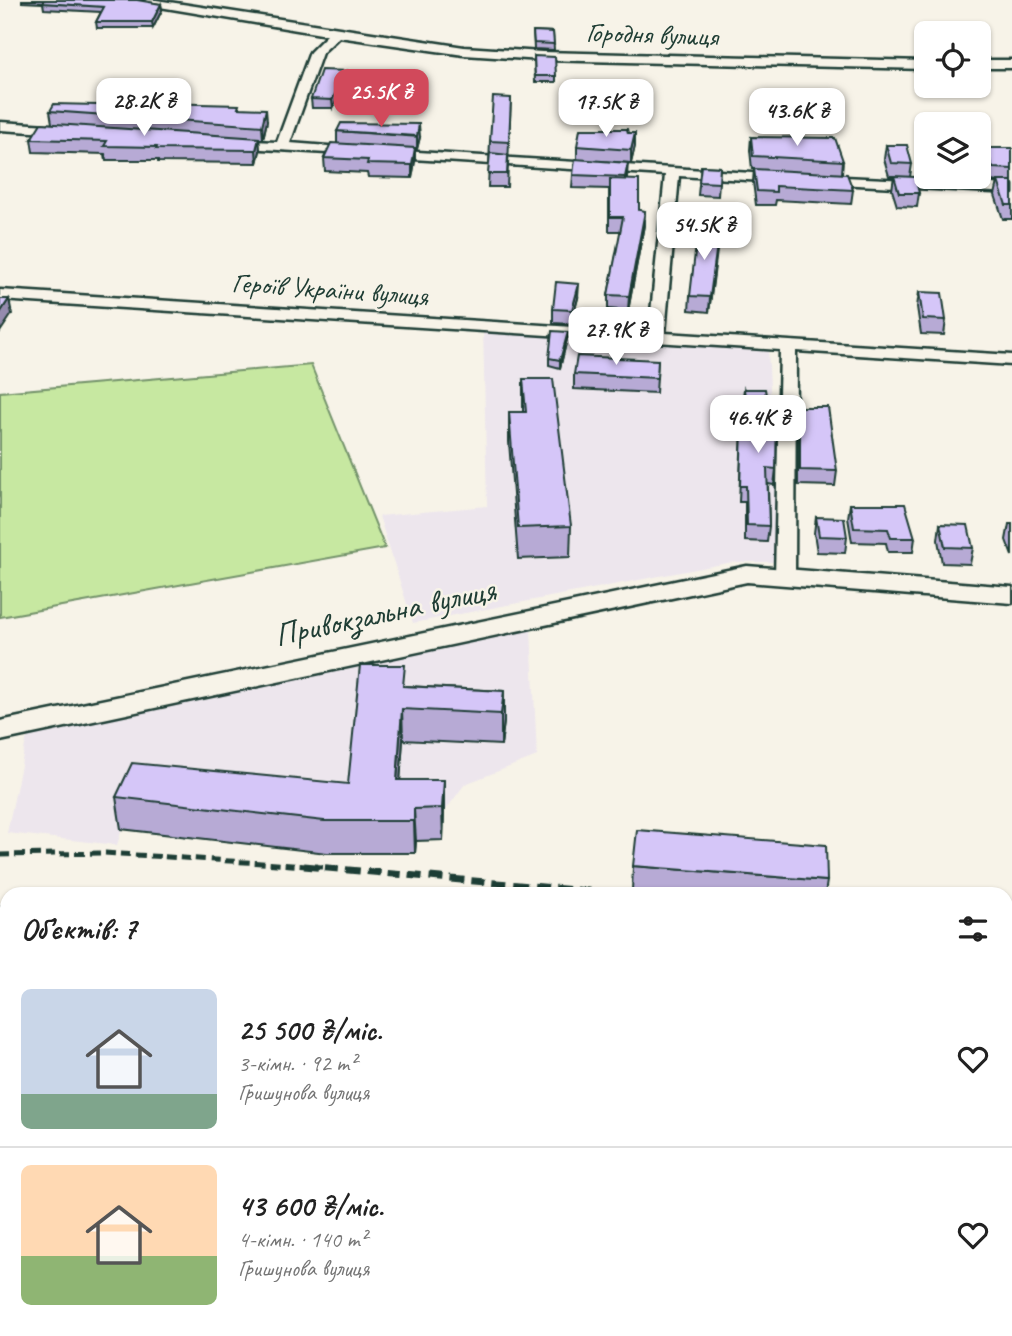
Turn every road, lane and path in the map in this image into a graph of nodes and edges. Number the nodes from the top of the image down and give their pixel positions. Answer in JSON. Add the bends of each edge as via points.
{"nodes":[{"id":1,"x":136,"y":0,"type":"edge"},
{"id":2,"x":336,"y":33,"type":"junction"},
{"id":3,"x":991,"y":64,"type":"edge"},
{"id":4,"x":1012,"y":64,"type":"edge"},
{"id":5,"x":914,"y":65,"type":"edge"},
{"id":6,"x":0,"y":126,"type":"edge"},
{"id":7,"x":84,"y":131,"type":"edge"},
{"id":8,"x":216,"y":142,"type":"edge"},
{"id":9,"x":282,"y":148,"type":"junction"},
{"id":10,"x":672,"y":172,"type":"junction"},
{"id":11,"x":1012,"y":189,"type":"edge"},
{"id":12,"x":0,"y":295,"type":"edge"},
{"id":13,"x":657,"y":336,"type":"junction"},
{"id":14,"x":788,"y":345,"type":"junction"},
{"id":15,"x":1012,"y":360,"type":"edge"},
{"id":16,"x":785,"y":578,"type":"junction"},
{"id":17,"x":1012,"y":595,"type":"edge"},
{"id":18,"x":0,"y":731,"type":"edge"}],
"edges":[{"from":1,"to":2,"type":"street","name":"Городня вулиця"},
{"from":2,"to":5,"type":"street","name":"Городня вулиця","via":[[464,51]]},
{"from":2,"to":9,"type":"street","via":[[316,52]]},
{"from":3,"to":4,"type":"street"},
{"from":6,"to":7,"type":"street"},
{"from":8,"to":9,"type":"street"},
{"from":9,"to":10,"type":"street"},
{"from":10,"to":11,"type":"street"},
{"from":10,"to":13,"type":"street"},
{"from":12,"to":13,"type":"street","name":"Героїв України вулиця"},
{"from":13,"to":14,"type":"street","name":"Героїв України вулиця"},
{"from":14,"to":15,"type":"street","name":"Героїв України вулиця"},
{"from":14,"to":16,"type":"street"},
{"from":16,"to":17,"type":"street","name":"Привокзальна вулиця"},
{"from":16,"to":18,"type":"street","name":"Привокзальна вулиця","via":[[747,574]]}]}
